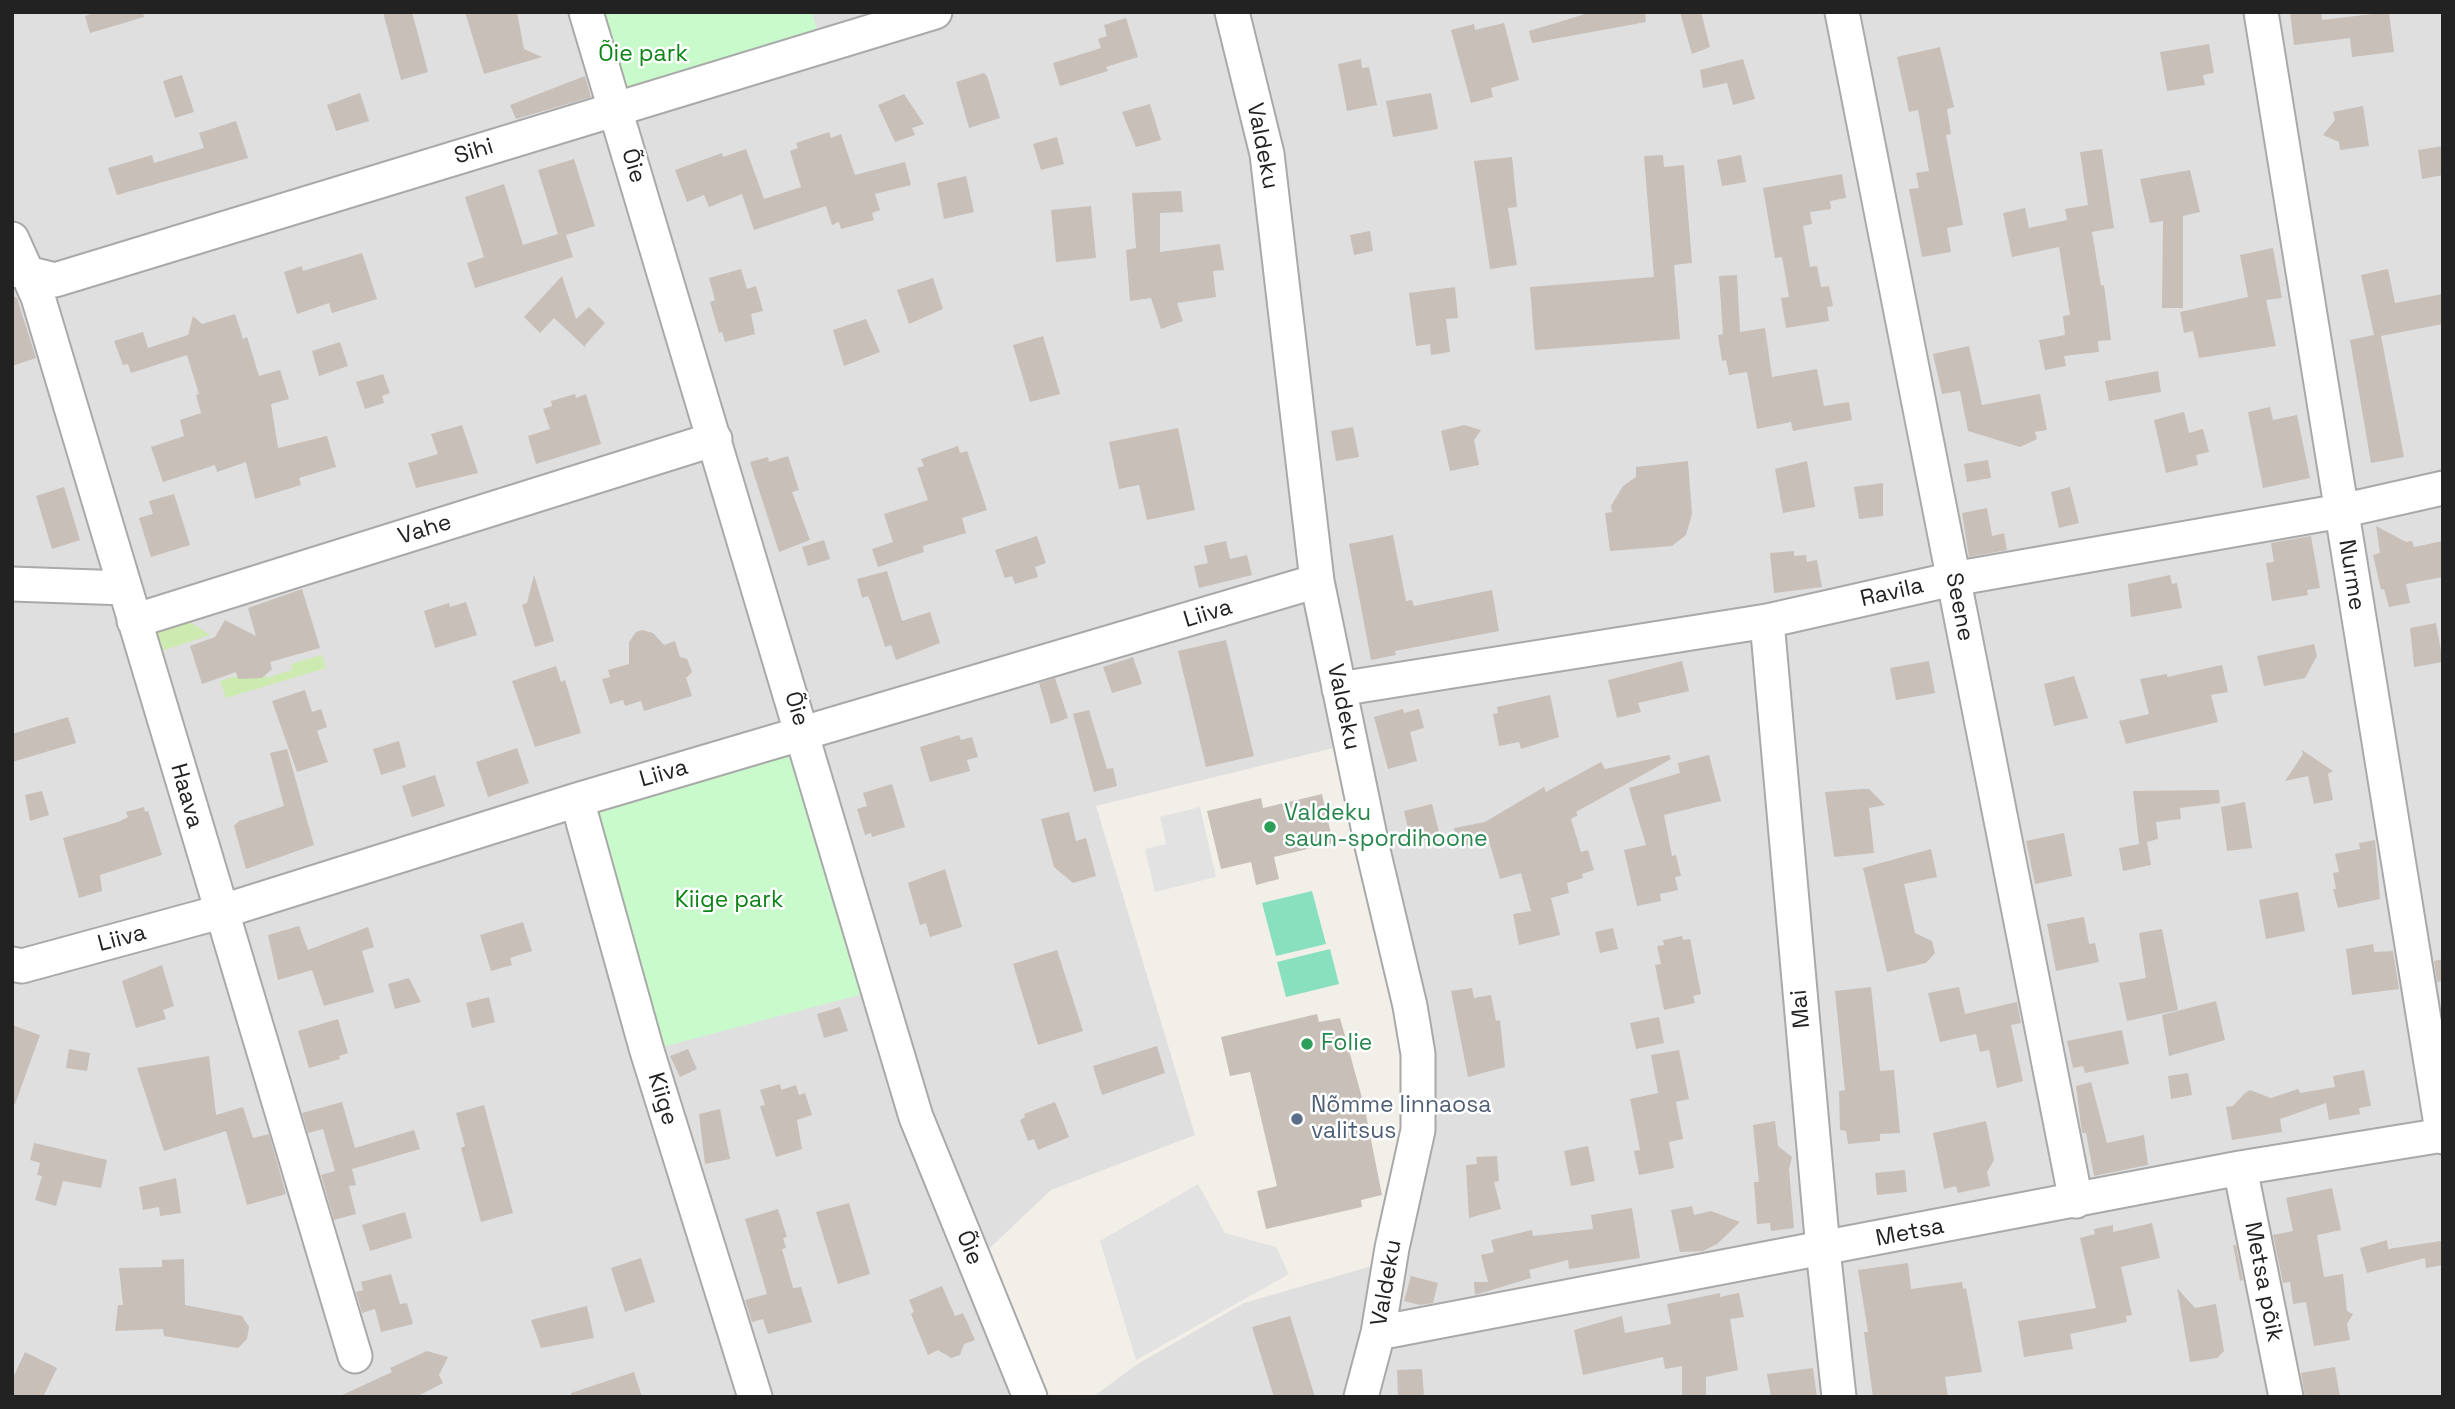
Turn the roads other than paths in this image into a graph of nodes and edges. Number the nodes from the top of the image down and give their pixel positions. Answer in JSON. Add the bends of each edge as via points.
{"nodes":[{"id":1,"x":586,"y":12,"type":"edge"},
{"id":2,"x":935,"y":12,"type":"edge"},
{"id":3,"x":1233,"y":12,"type":"edge"},
{"id":4,"x":1842,"y":12,"type":"edge"},
{"id":5,"x":2261,"y":12,"type":"edge"},
{"id":6,"x":615,"y":109,"type":"junction"},
{"id":7,"x":12,"y":239,"type":"edge"},
{"id":8,"x":20,"y":271,"type":"edge"},
{"id":9,"x":715,"y":439,"type":"junction"},
{"id":10,"x":2443,"y":488,"type":"edge"},
{"id":11,"x":2341,"y":510,"type":"junction"},
{"id":12,"x":1953,"y":579,"type":"junction"},
{"id":13,"x":1317,"y":581,"type":"junction"},
{"id":14,"x":12,"y":584,"type":"edge"},
{"id":15,"x":125,"y":588,"type":"junction"},
{"id":16,"x":134,"y":621,"type":"junction"},
{"id":17,"x":1767,"y":621,"type":"junction"},
{"id":18,"x":1339,"y":689,"type":"junction"},
{"id":19,"x":804,"y":734,"type":"junction"},
{"id":20,"x":577,"y":800,"type":"junction"},
{"id":21,"x":220,"y":912,"type":"junction"},
{"id":22,"x":12,"y":964,"type":"edge"},
{"id":23,"x":2443,"y":1136,"type":"edge"},
{"id":24,"x":2240,"y":1168,"type":"junction"},
{"id":25,"x":2076,"y":1201,"type":"junction"},
{"id":26,"x":1823,"y":1250,"type":"junction"},
{"id":27,"x":1378,"y":1333,"type":"junction"},
{"id":28,"x":355,"y":1356,"type":"dead end"},
{"id":29,"x":755,"y":1397,"type":"edge"},
{"id":30,"x":1030,"y":1397,"type":"edge"},
{"id":31,"x":1361,"y":1397,"type":"edge"},
{"id":32,"x":1839,"y":1397,"type":"edge"},
{"id":33,"x":2286,"y":1397,"type":"edge"}],
"edges":[{"from":1,"to":6,"type":"street","name":"Õie"},
{"from":2,"to":6,"type":"street","name":"Sihi"},
{"from":3,"to":13,"type":"street","name":"Valdeku","via":[[1267,154]]},
{"from":4,"to":12,"type":"street","name":"Seene"},
{"from":5,"to":11,"type":"street","name":"Nurme"},
{"from":6,"to":8,"type":"street","name":"Sihi","via":[[55,281]]},
{"from":6,"to":9,"type":"street","name":"Õie"},
{"from":7,"to":8,"type":"street","name":"Haava"},
{"from":8,"to":15,"type":"street","name":"Haava"},
{"from":9,"to":16,"type":"street","name":"Vahe"},
{"from":9,"to":19,"type":"street","name":"Õie"},
{"from":10,"to":11,"type":"street","name":"Ravila"},
{"from":11,"to":12,"type":"street","name":"Ravila"},
{"from":11,"to":23,"type":"street","name":"Nurme"},
{"from":12,"to":17,"type":"street","name":"Ravila"},
{"from":12,"to":25,"type":"street","name":"Seene"},
{"from":13,"to":18,"type":"street","name":"Valdeku"},
{"from":13,"to":19,"type":"street","name":"Liiva"},
{"from":14,"to":15,"type":"street"},
{"from":15,"to":16,"type":"street","name":"Haava"},
{"from":16,"to":21,"type":"street","name":"Haava"},
{"from":17,"to":18,"type":"street","name":"Ravila"},
{"from":17,"to":26,"type":"street","name":"Mai"},
{"from":18,"to":27,"type":"street","name":"Valdeku","via":[[1410,1006],[1420,1083],[1418,1130]]},
{"from":19,"to":20,"type":"street","name":"Liiva"},
{"from":19,"to":30,"type":"street","name":"Õie","via":[[916,1118]]},
{"from":20,"to":21,"type":"street","name":"Liiva"},
{"from":20,"to":29,"type":"street","name":"Kiige","via":[[648,1051]]},
{"from":21,"to":22,"type":"street","name":"Liiva","via":[[22,966]]},
{"from":21,"to":28,"type":"street","name":"Haava"},
{"from":23,"to":24,"type":"street","name":"Metsa"},
{"from":24,"to":25,"type":"street","name":"Metsa"},
{"from":24,"to":33,"type":"street","name":"Metsa põik"},
{"from":25,"to":26,"type":"street","name":"Metsa"},
{"from":26,"to":27,"type":"street","name":"Metsa"},
{"from":26,"to":32,"type":"street","name":"Mai"},
{"from":27,"to":31,"type":"street","name":"Valdeku"}]}
